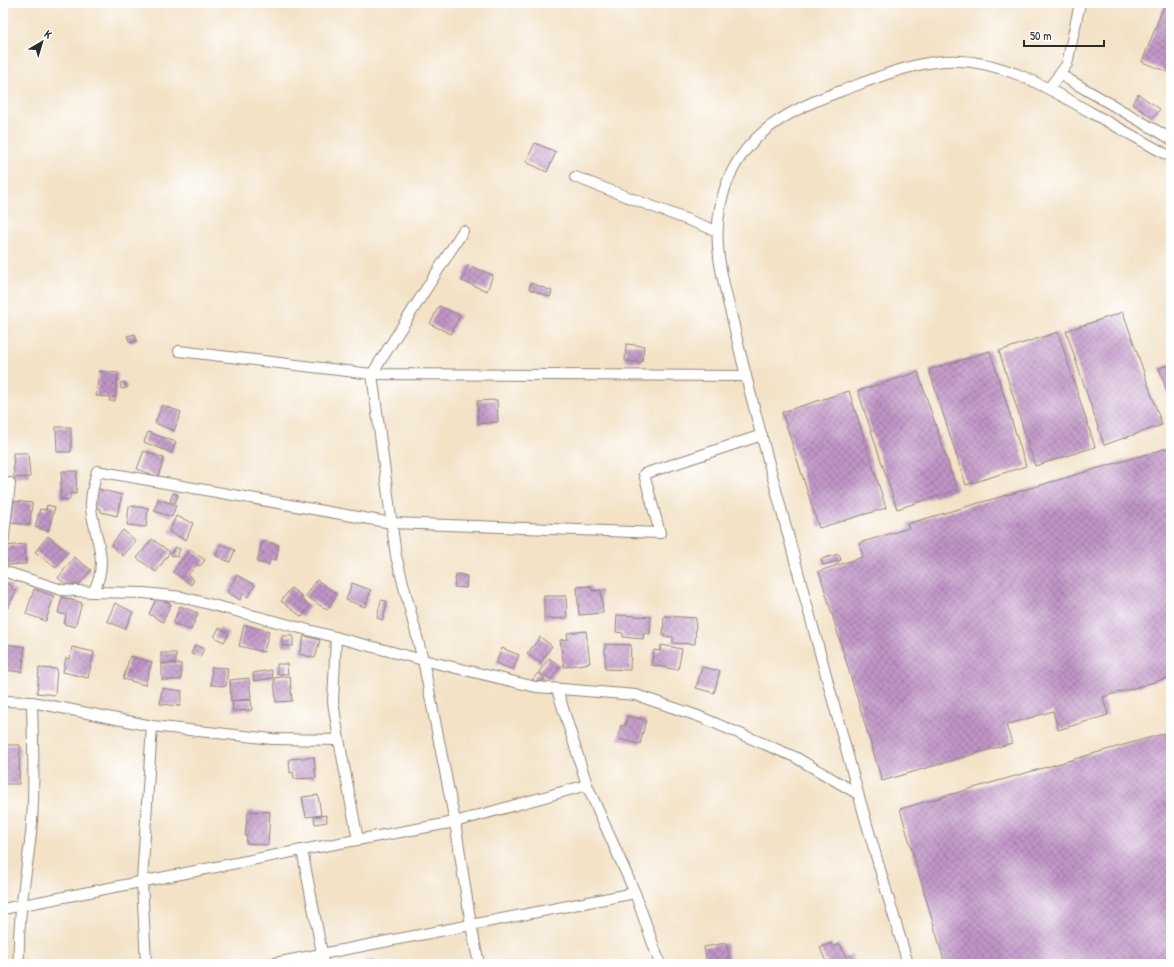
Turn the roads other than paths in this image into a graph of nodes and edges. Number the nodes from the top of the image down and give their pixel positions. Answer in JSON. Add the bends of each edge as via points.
{"nodes":[{"id":1,"x":1080,"y":3,"type":"edge"},
{"id":2,"x":1060,"y":74,"type":"junction"},
{"id":3,"x":1049,"y":88,"type":"junction"},
{"id":4,"x":1171,"y":139,"type":"edge"},
{"id":5,"x":1171,"y":157,"type":"edge"},
{"id":6,"x":575,"y":177,"type":"dead end"},
{"id":7,"x":717,"y":230,"type":"junction"},
{"id":8,"x":463,"y":231,"type":"dead end"},
{"id":9,"x":179,"y":351,"type":"dead end"},
{"id":10,"x":372,"y":374,"type":"junction"},
{"id":11,"x":746,"y":376,"type":"junction"},
{"id":12,"x":762,"y":435,"type":"junction"},
{"id":13,"x":10,"y":482,"type":"dead end"},
{"id":14,"x":392,"y":523,"type":"junction"},
{"id":15,"x":3,"y":544,"type":"edge"},
{"id":16,"x":3,"y":571,"type":"edge"},
{"id":17,"x":93,"y":592,"type":"junction"},
{"id":18,"x":336,"y":637,"type":"junction"},
{"id":19,"x":423,"y":660,"type":"junction"},
{"id":20,"x":557,"y":689,"type":"junction"},
{"id":21,"x":3,"y":701,"type":"edge"},
{"id":22,"x":32,"y":702,"type":"junction"},
{"id":23,"x":152,"y":726,"type":"junction"},
{"id":24,"x":339,"y":740,"type":"junction"},
{"id":25,"x":587,"y":785,"type":"junction"},
{"id":26,"x":858,"y":794,"type":"junction"},
{"id":27,"x":455,"y":822,"type":"junction"},
{"id":28,"x":358,"y":840,"type":"junction"},
{"id":29,"x":302,"y":850,"type":"junction"},
{"id":30,"x":142,"y":882,"type":"junction"},
{"id":31,"x":635,"y":892,"type":"junction"},
{"id":32,"x":21,"y":905,"type":"junction"},
{"id":33,"x":3,"y":909,"type":"edge"},
{"id":34,"x":471,"y":925,"type":"junction"},
{"id":35,"x":322,"y":953,"type":"junction"},
{"id":36,"x":19,"y":964,"type":"edge"},
{"id":37,"x":146,"y":964,"type":"edge"},
{"id":38,"x":270,"y":964,"type":"edge"},
{"id":39,"x":323,"y":964,"type":"edge"},
{"id":40,"x":479,"y":964,"type":"edge"},
{"id":41,"x":660,"y":964,"type":"edge"},
{"id":42,"x":908,"y":964,"type":"edge"}],
"edges":[{"from":1,"to":2,"type":"street","via":[[1068,64]]},
{"from":2,"to":3,"type":"street"},
{"from":2,"to":4,"type":"street"},
{"from":3,"to":5,"type":"street"},
{"from":3,"to":7,"type":"street","via":[[1009,70],[986,64],[944,61],[906,68],[812,101],[776,122],[743,154],[726,187]]},
{"from":6,"to":7,"type":"street"},
{"from":7,"to":11,"type":"street","via":[[720,269]]},
{"from":8,"to":10,"type":"street"},
{"from":9,"to":10,"type":"street"},
{"from":10,"to":11,"type":"street"},
{"from":10,"to":14,"type":"street"},
{"from":11,"to":12,"type":"street"},
{"from":12,"to":14,"type":"street","via":[[644,474],[660,533]]},
{"from":12,"to":26,"type":"street"},
{"from":13,"to":15,"type":"street"},
{"from":14,"to":17,"type":"street","via":[[97,471],[91,507],[102,562]]},
{"from":14,"to":19,"type":"street","via":[[396,556]]},
{"from":16,"to":17,"type":"street","via":[[62,590]]},
{"from":17,"to":18,"type":"street","via":[[182,597]]},
{"from":18,"to":19,"type":"street"},
{"from":18,"to":24,"type":"street","via":[[333,702]]},
{"from":19,"to":20,"type":"street","via":[[536,687]]},
{"from":19,"to":27,"type":"street"},
{"from":20,"to":25,"type":"street"},
{"from":20,"to":26,"type":"street","via":[[636,695],[698,716],[795,757]]},
{"from":21,"to":22,"type":"street"},
{"from":22,"to":23,"type":"street"},
{"from":22,"to":32,"type":"street","via":[[34,764],[31,832]]},
{"from":23,"to":24,"type":"street","via":[[272,739]]},
{"from":23,"to":30,"type":"street"},
{"from":24,"to":28,"type":"street"},
{"from":25,"to":27,"type":"street"},
{"from":25,"to":31,"type":"street"},
{"from":26,"to":42,"type":"street"},
{"from":27,"to":28,"type":"street"},
{"from":27,"to":34,"type":"street"},
{"from":28,"to":29,"type":"street"},
{"from":29,"to":30,"type":"street"},
{"from":29,"to":35,"type":"street"},
{"from":30,"to":32,"type":"street"},
{"from":30,"to":37,"type":"street"},
{"from":31,"to":34,"type":"street"},
{"from":31,"to":41,"type":"street"},
{"from":32,"to":33,"type":"street"},
{"from":32,"to":36,"type":"street"},
{"from":34,"to":35,"type":"street"},
{"from":34,"to":40,"type":"street"},
{"from":35,"to":38,"type":"street"},
{"from":35,"to":39,"type":"street"}]}
